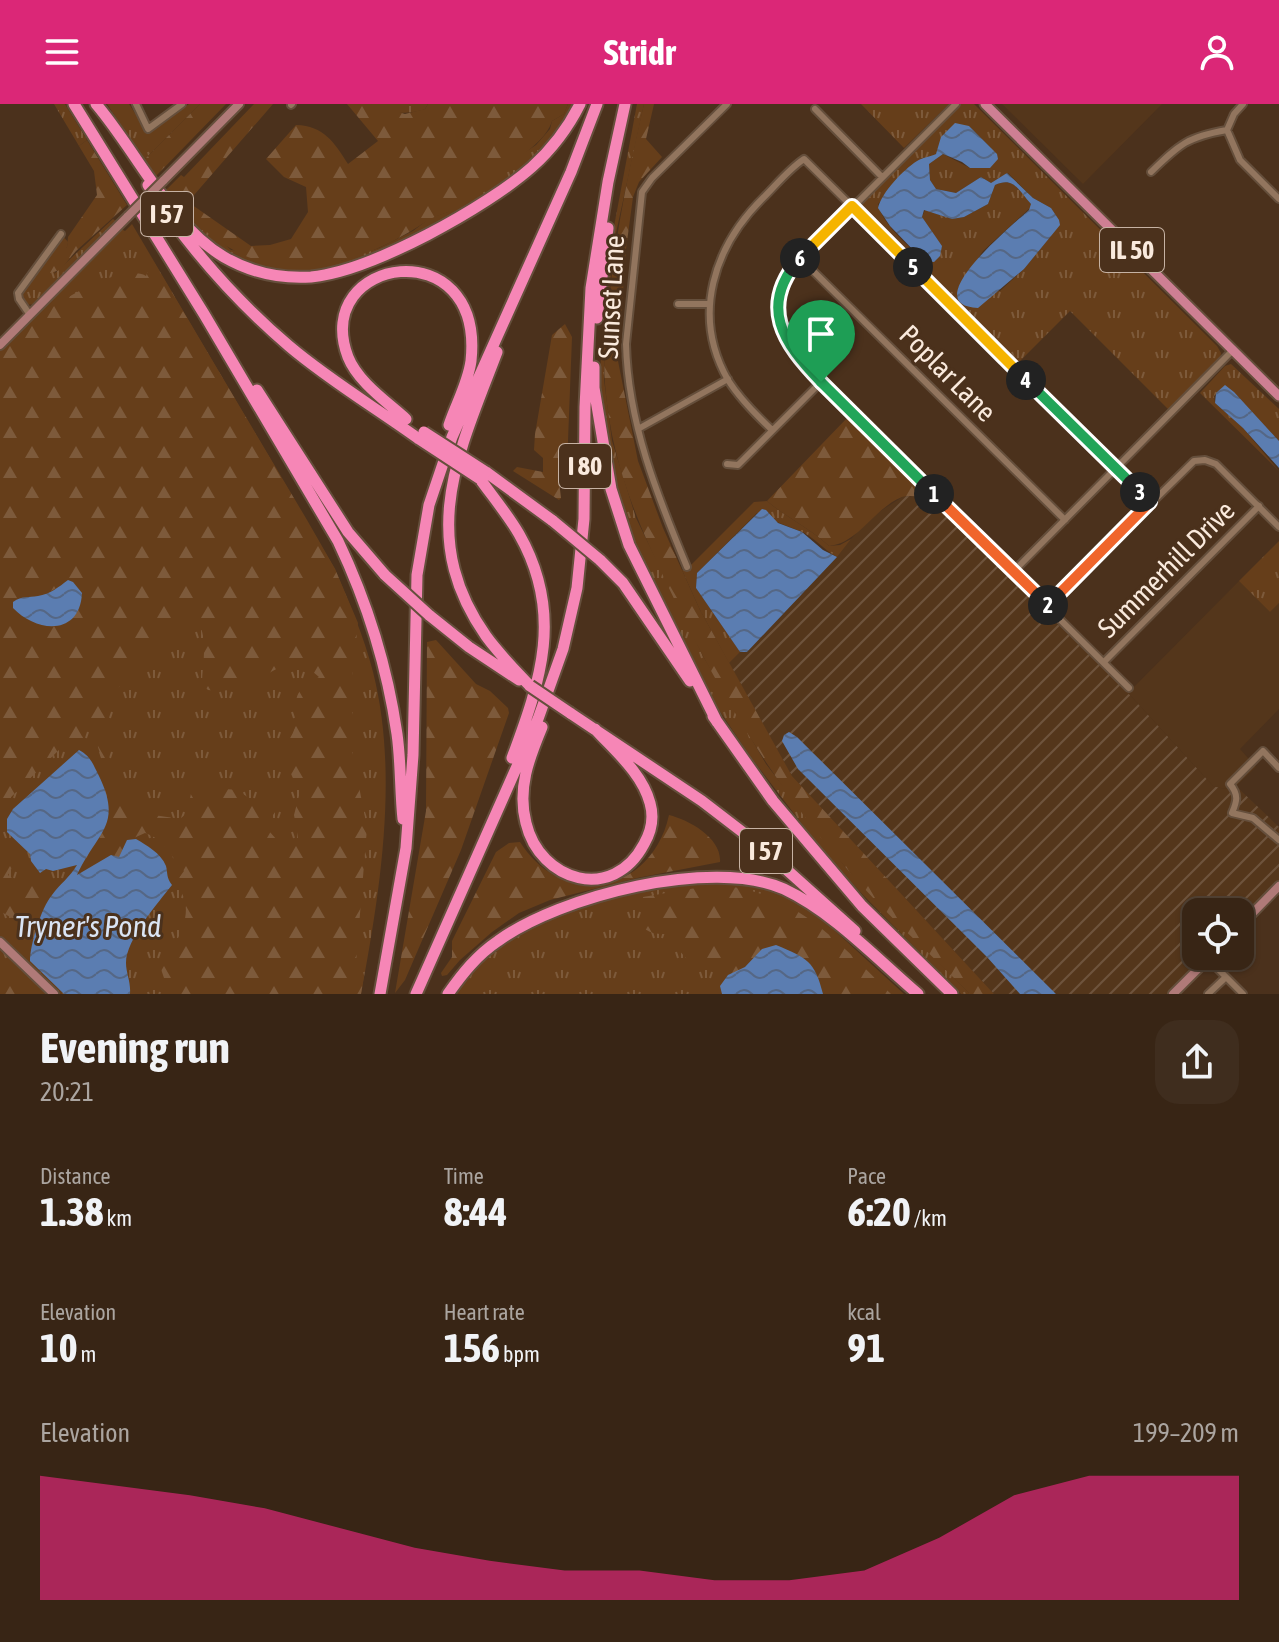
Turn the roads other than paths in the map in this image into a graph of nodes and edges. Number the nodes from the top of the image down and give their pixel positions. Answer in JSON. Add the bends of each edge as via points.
{"nodes":[{"id":1,"x":74,"y":104,"type":"edge"},
{"id":2,"x":96,"y":104,"type":"edge"},
{"id":3,"x":136,"y":104,"type":"edge"},
{"id":4,"x":182,"y":104,"type":"edge"},
{"id":5,"x":239,"y":104,"type":"edge"},
{"id":6,"x":580,"y":104,"type":"edge"},
{"id":7,"x":597,"y":104,"type":"edge"},
{"id":8,"x":625,"y":104,"type":"edge"},
{"id":9,"x":727,"y":104,"type":"edge"},
{"id":10,"x":956,"y":104,"type":"edge"},
{"id":11,"x":985,"y":104,"type":"edge"},
{"id":12,"x":1243,"y":104,"type":"edge"},
{"id":13,"x":815,"y":109,"type":"dead end"},
{"id":14,"x":1227,"y":130,"type":"junction"},
{"id":15,"x":1151,"y":172,"type":"dead end"},
{"id":16,"x":882,"y":177,"type":"junction"},
{"id":17,"x":1279,"y":199,"type":"edge"},
{"id":18,"x":852,"y":206,"type":"junction"},
{"id":19,"x":61,"y":234,"type":"dead end"},
{"id":20,"x":800,"y":258,"type":"junction"},
{"id":21,"x":678,"y":304,"type":"dead end"},
{"id":22,"x":710,"y":304,"type":"junction"},
{"id":23,"x":253,"y":312,"type":"junction"},
{"id":24,"x":204,"y":314,"type":"junction"},
{"id":25,"x":30,"y":315,"type":"junction"},
{"id":26,"x":503,"y":320,"type":"junction"},
{"id":27,"x":0,"y":345,"type":"edge"},
{"id":28,"x":1233,"y":350,"type":"junction"},
{"id":29,"x":728,"y":379,"type":"junction"},
{"id":30,"x":821,"y":382,"type":"junction"},
{"id":31,"x":1278,"y":393,"type":"edge"},
{"id":32,"x":406,"y":419,"type":"junction"},
{"id":33,"x":638,"y":429,"type":"junction"},
{"id":34,"x":772,"y":430,"type":"junction"},
{"id":35,"x":422,"y":435,"type":"junction"},
{"id":36,"x":727,"y":464,"type":"dead end"},
{"id":37,"x":1117,"y":469,"type":"junction"},
{"id":38,"x":483,"y":476,"type":"junction"},
{"id":39,"x":1150,"y":502,"type":"junction"},
{"id":40,"x":429,"y":505,"type":"junction"},
{"id":41,"x":1259,"y":506,"type":"junction"},
{"id":42,"x":1065,"y":520,"type":"junction"},
{"id":43,"x":1279,"y":527,"type":"edge"},
{"id":44,"x":687,"y":567,"type":"dead end"},
{"id":45,"x":1013,"y":572,"type":"junction"},
{"id":46,"x":1047,"y":606,"type":"junction"},
{"id":47,"x":563,"y":649,"type":"junction"},
{"id":48,"x":1104,"y":662,"type":"junction"},
{"id":49,"x":510,"y":669,"type":"junction"},
{"id":50,"x":1129,"y":688,"type":"dead end"},
{"id":51,"x":717,"y":722,"type":"junction"},
{"id":52,"x":595,"y":729,"type":"junction"},
{"id":53,"x":1279,"y":768,"type":"edge"},
{"id":54,"x":493,"y":816,"type":"junction"},
{"id":55,"x":1279,"y":840,"type":"edge"},
{"id":56,"x":406,"y":848,"type":"junction"},
{"id":57,"x":1279,"y":886,"type":"edge"},
{"id":58,"x":1254,"y":912,"type":"edge"},
{"id":59,"x":0,"y":942,"type":"edge"},
{"id":60,"x":1197,"y":970,"type":"edge"},
{"id":61,"x":1220,"y":970,"type":"edge"},
{"id":62,"x":1226,"y":977,"type":"junction"},
{"id":63,"x":54,"y":994,"type":"edge"},
{"id":64,"x":380,"y":994,"type":"edge"},
{"id":65,"x":416,"y":994,"type":"edge"},
{"id":66,"x":448,"y":994,"type":"edge"},
{"id":67,"x":918,"y":994,"type":"edge"},
{"id":68,"x":952,"y":994,"type":"edge"},
{"id":69,"x":1173,"y":994,"type":"edge"},
{"id":70,"x":1208,"y":994,"type":"edge"},
{"id":71,"x":1243,"y":994,"type":"edge"}],
"edges":[{"from":1,"to":24,"type":"highway","number":"I 57"},
{"from":2,"to":6,"type":"highway","via":[[202,241],[243,266],[296,277],[345,269],[460,216],[532,167]]},
{"from":2,"to":23,"type":"highway","number":"I 57","via":[[170,220]]},
{"from":3,"to":4,"type":"street","via":[[148,129]]},
{"from":5,"to":25,"type":"street","bridge":true},
{"from":7,"to":26,"type":"highway"},
{"from":8,"to":47,"type":"highway","number":"I 80","via":[[591,288],[584,519],[577,588]]},
{"from":8,"to":51,"type":"highway","via":[[627,122],[603,263],[594,388],[611,489],[629,545]]},
{"from":9,"to":33,"type":"street","name":"Sunset Lane","via":[[652,178],[640,197],[626,344]]},
{"from":10,"to":16,"type":"street"},
{"from":11,"to":28,"type":"main road","number":"IL 50"},
{"from":12,"to":14,"type":"street"},
{"from":13,"to":16,"type":"street"},
{"from":14,"to":15,"type":"street","via":[[1179,145]]},
{"from":14,"to":17,"type":"street","via":[[1240,160]]},
{"from":16,"to":18,"type":"street"},
{"from":18,"to":20,"type":"street"},
{"from":18,"to":22,"type":"street","via":[[804,159],[731,235],[715,271]]},
{"from":18,"to":37,"type":"street"},
{"from":19,"to":25,"type":"street","via":[[18,293]]},
{"from":20,"to":30,"type":"street","via":[[781,291],[780,321],[792,351]]},
{"from":20,"to":42,"type":"street","name":"Poplar Lane"},
{"from":21,"to":22,"type":"street"},
{"from":22,"to":29,"type":"street","via":[[713,337]]},
{"from":23,"to":32,"type":"highway","number":"I 57"},
{"from":23,"to":35,"type":"highway","via":[[290,348]]},
{"from":24,"to":49,"type":"highway","number":"I 57","bridge":true,"via":[[348,532],[385,575],[469,647]]},
{"from":24,"to":56,"type":"highway","via":[[338,541],[374,624],[397,736]]},
{"from":25,"to":27,"type":"street"},
{"from":26,"to":40,"type":"highway"},
{"from":26,"to":49,"type":"highway","via":[[454,471],[448,518],[462,593]]},
{"from":28,"to":31,"type":"main road","number":"IL 50"},
{"from":28,"to":37,"type":"street"},
{"from":29,"to":33,"type":"street"},
{"from":29,"to":34,"type":"street"},
{"from":30,"to":34,"type":"street"},
{"from":30,"to":45,"type":"street"},
{"from":32,"to":35,"type":"highway","number":"I 57"},
{"from":32,"to":40,"type":"highway","via":[[354,368],[343,325],[354,296],[368,282],[406,270],[432,276],[451,289],[470,333],[469,371],[431,479]]},
{"from":33,"to":44,"type":"street","name":"Sunset Lane","via":[[651,480]]},
{"from":34,"to":36,"type":"street","via":[[738,465]]},
{"from":35,"to":38,"type":"highway","bridge":true},
{"from":37,"to":39,"type":"street"},
{"from":37,"to":42,"type":"street"},
{"from":38,"to":51,"type":"highway","number":"I 57","bridge":true,"via":[[553,521],[623,583]]},
{"from":38,"to":54,"type":"highway","via":[[528,552],[545,616],[540,680]]},
{"from":39,"to":41,"type":"street","via":[[1191,462],[1205,460],[1219,466]]},
{"from":39,"to":46,"type":"street"},
{"from":40,"to":56,"type":"highway","via":[[417,575]]},
{"from":41,"to":43,"type":"street"},
{"from":41,"to":48,"type":"street","name":"Summerhill Drive"},
{"from":42,"to":45,"type":"street"},
{"from":45,"to":46,"type":"street"},
{"from":46,"to":48,"type":"street"},
{"from":47,"to":52,"type":"highway","via":[[558,684],[526,769],[524,812],[533,843],[544,858],[562,873],[590,880],[610,876],[635,859],[652,816],[640,779]]},
{"from":47,"to":54,"type":"highway","number":"I 80","via":[[538,719]]},
{"from":48,"to":50,"type":"street"},
{"from":49,"to":52,"type":"highway","number":"I 57","bridge":true},
{"from":51,"to":68,"type":"highway","number":"I 57","via":[[773,801],[862,906]]},
{"from":52,"to":67,"type":"highway","number":"I 57","via":[[758,844]]},
{"from":53,"to":55,"type":"street","via":[[1263,751],[1230,784],[1237,799],[1232,813],[1253,818]]},
{"from":54,"to":65,"type":"highway","number":"I 80"},
{"from":56,"to":64,"type":"highway"},
{"from":57,"to":58,"type":"street"},
{"from":59,"to":63,"type":"street"},
{"from":60,"to":69,"type":"street"},
{"from":61,"to":62,"type":"street"},
{"from":62,"to":70,"type":"street"},
{"from":62,"to":71,"type":"street"},
{"from":66,"to":67,"type":"highway","via":[[480,954],[564,908],[655,883],[731,877],[781,888],[813,905]]}]}
